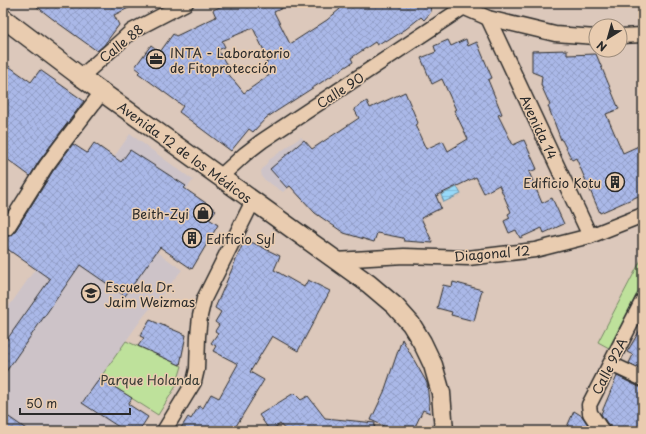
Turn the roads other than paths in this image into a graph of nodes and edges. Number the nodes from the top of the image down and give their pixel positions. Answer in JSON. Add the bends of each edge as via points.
{"nodes":[{"id":1,"x":186,"y":3,"type":"edge"},
{"id":2,"x":459,"y":5,"type":"edge"},
{"id":3,"x":3,"y":18,"type":"edge"},
{"id":4,"x":488,"y":18,"type":"junction"},
{"id":5,"x":643,"y":35,"type":"edge"},
{"id":6,"x":588,"y":36,"type":"edge"},
{"id":7,"x":628,"y":36,"type":"edge"},
{"id":8,"x":81,"y":77,"type":"junction"},
{"id":9,"x":102,"y":92,"type":"junction"},
{"id":10,"x":220,"y":177,"type":"junction"},
{"id":11,"x":253,"y":201,"type":"junction"},
{"id":12,"x":643,"y":215,"type":"edge"},
{"id":13,"x":7,"y":228,"type":"dead end"},
{"id":14,"x":590,"y":236,"type":"junction"},
{"id":15,"x":336,"y":260,"type":"junction"},
{"id":16,"x":643,"y":300,"type":"edge"},
{"id":17,"x":611,"y":364,"type":"junction"},
{"id":18,"x":643,"y":379,"type":"edge"},
{"id":19,"x":164,"y":431,"type":"edge"},
{"id":20,"x":444,"y":431,"type":"edge"},
{"id":21,"x":602,"y":431,"type":"edge"}],
"edges":[{"from":1,"to":8,"type":"street","name":"Calle 88","via":[[132,31]]},
{"from":2,"to":4,"type":"street"},
{"from":2,"to":10,"type":"street","name":"Calle 90","via":[[262,141]]},
{"from":3,"to":8,"type":"main road","name":"Avenida 12 de los Médicos"},
{"from":4,"to":6,"type":"street","via":[[555,34]]},
{"from":4,"to":14,"type":"street","name":"Avenida 14"},
{"from":5,"to":7,"type":"street"},
{"from":8,"to":9,"type":"main road","name":"Avenida 12 de los Médicos"},
{"from":9,"to":10,"type":"main road","name":"Avenida 12 de los Médicos"},
{"from":9,"to":13,"type":"street","via":[[42,172]]},
{"from":10,"to":11,"type":"main road","name":"Avenida 12 de los Médicos"},
{"from":11,"to":15,"type":"main road","name":"Avenida 12 de los Médicos"},
{"from":11,"to":19,"type":"street","via":[[204,299],[200,316],[196,376]]},
{"from":12,"to":14,"type":"street","name":"Diagonal 12"},
{"from":14,"to":15,"type":"street","name":"Diagonal 12","via":[[535,250],[468,258],[404,256]]},
{"from":15,"to":20,"type":"main road","name":"Avenida 12 de los Médicos","via":[[395,306],[411,324],[433,364],[441,393]]},
{"from":16,"to":17,"type":"street","name":"Calle 92A"},
{"from":17,"to":18,"type":"street"},
{"from":17,"to":21,"type":"street","name":"Calle 92A","via":[[589,405],[590,413]]}]}
